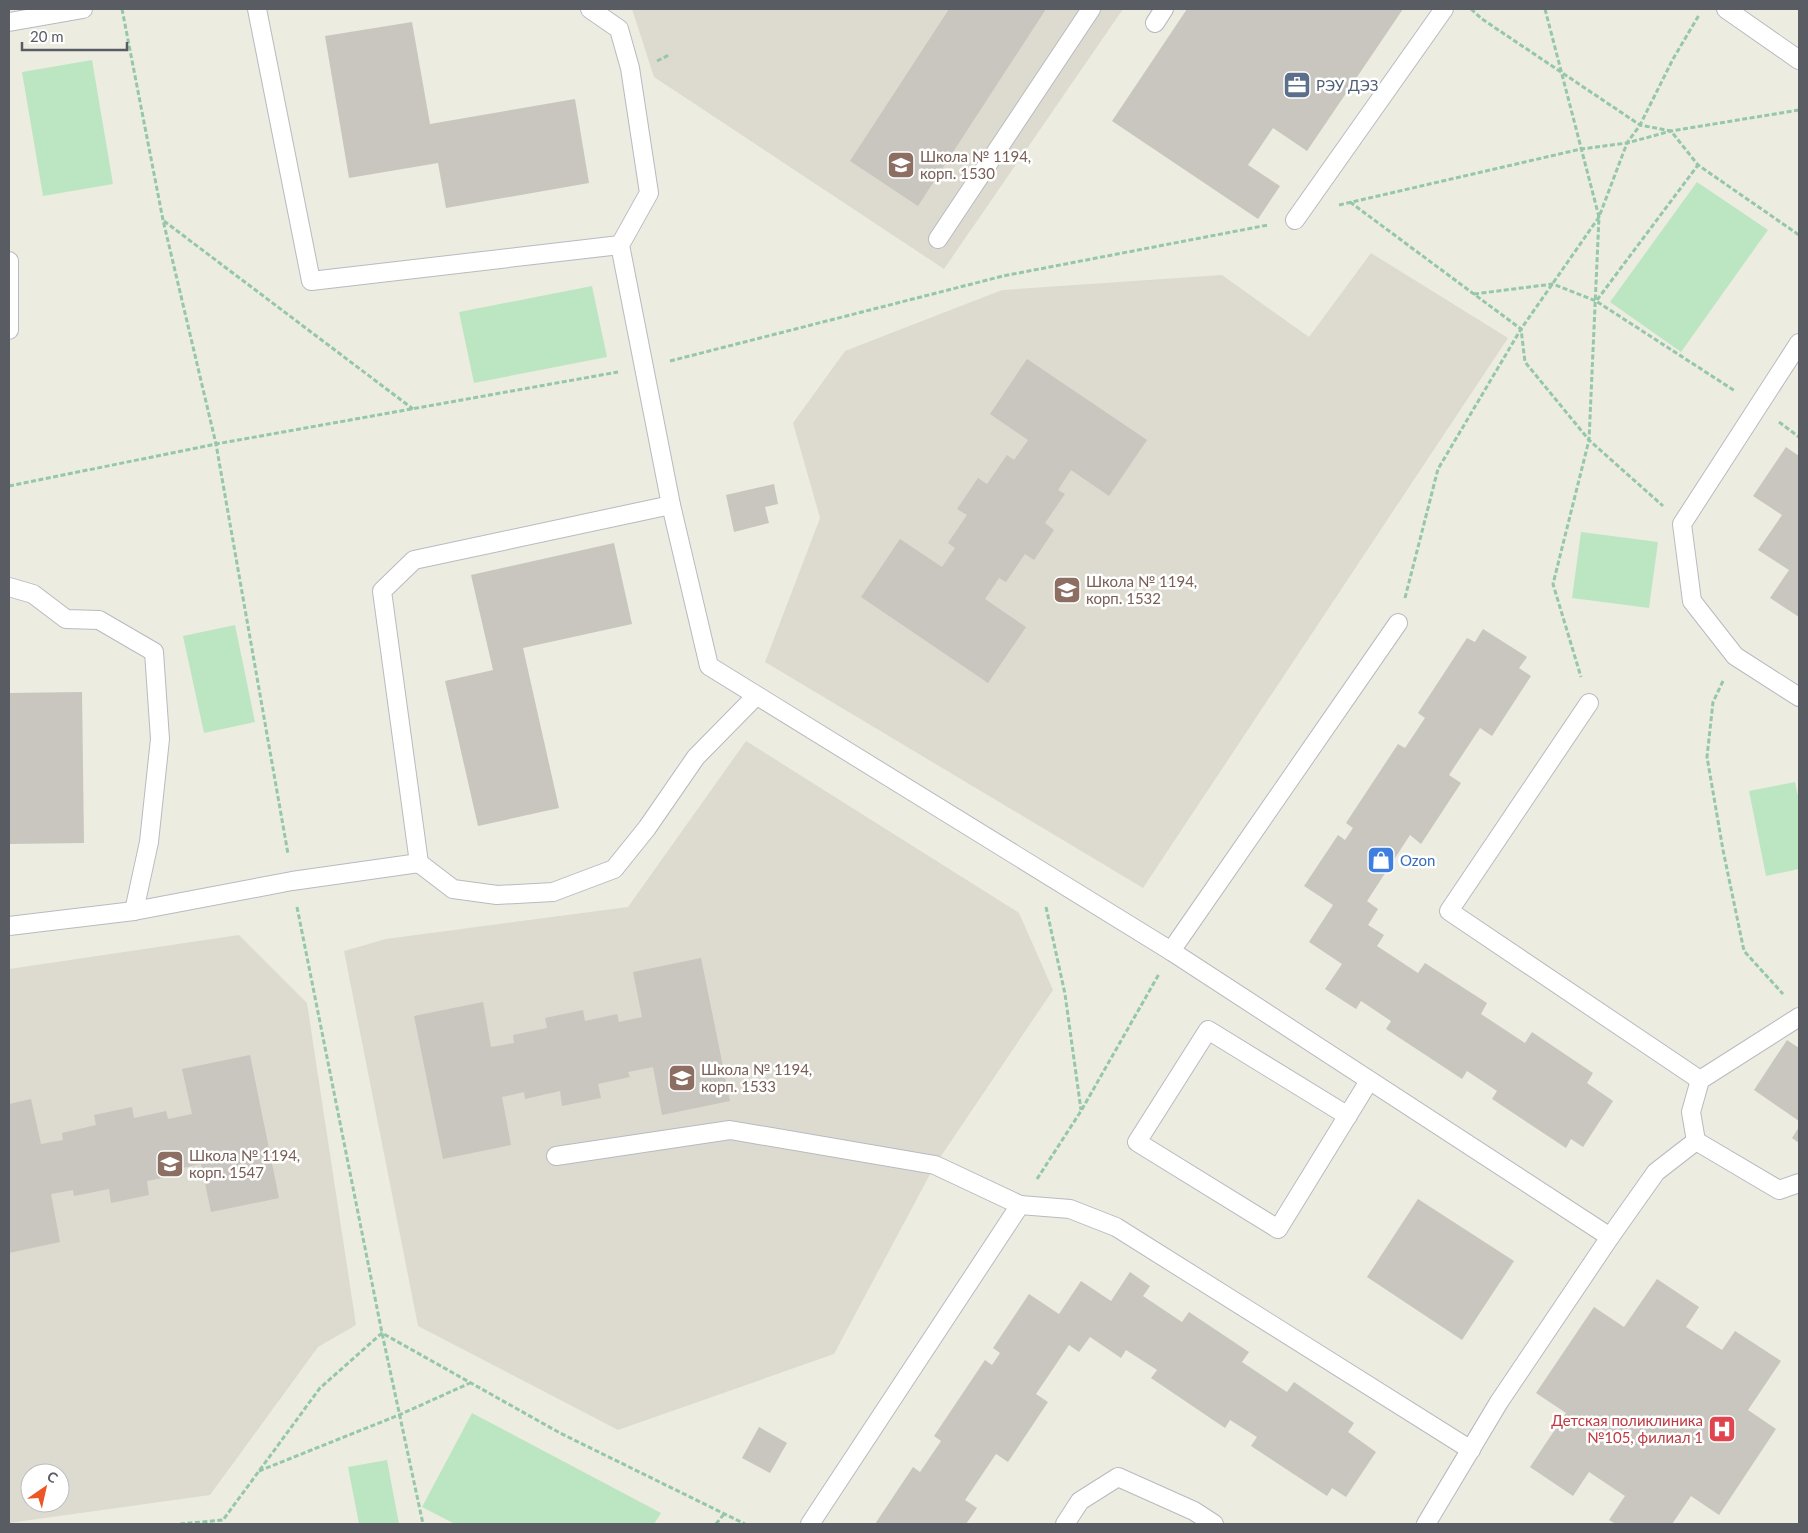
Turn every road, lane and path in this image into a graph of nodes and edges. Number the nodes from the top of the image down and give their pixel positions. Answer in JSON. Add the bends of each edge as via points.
{"nodes":[{"id":1,"x":83,"y":9,"type":"edge"},
{"id":2,"x":122,"y":9,"type":"edge"},
{"id":3,"x":257,"y":9,"type":"edge"},
{"id":4,"x":590,"y":9,"type":"edge"},
{"id":5,"x":1091,"y":9,"type":"edge"},
{"id":6,"x":1444,"y":9,"type":"edge"},
{"id":7,"x":1471,"y":9,"type":"edge"},
{"id":8,"x":1546,"y":9,"type":"edge"},
{"id":9,"x":1703,"y":9,"type":"edge"},
{"id":10,"x":1726,"y":9,"type":"edge"},
{"id":11,"x":9,"y":22,"type":"edge"},
{"id":12,"x":669,"y":55,"type":"dead end"},
{"id":13,"x":1799,"y":60,"type":"edge"},
{"id":14,"x":650,"y":64,"type":"dead end"},
{"id":15,"x":1563,"y":73,"type":"junction"},
{"id":16,"x":1799,"y":110,"type":"edge"},
{"id":17,"x":1640,"y":125,"type":"junction"},
{"id":18,"x":1670,"y":131,"type":"junction"},
{"id":19,"x":1627,"y":143,"type":"junction"},
{"id":20,"x":1581,"y":149,"type":"junction"},
{"id":21,"x":1698,"y":164,"type":"junction"},
{"id":22,"x":1349,"y":202,"type":"junction"},
{"id":23,"x":1600,"y":217,"type":"junction"},
{"id":24,"x":163,"y":220,"type":"junction"},
{"id":25,"x":1295,"y":220,"type":"junction"},
{"id":26,"x":1799,"y":235,"type":"edge"},
{"id":27,"x":938,"y":239,"type":"dead end"},
{"id":28,"x":620,"y":245,"type":"junction"},
{"id":29,"x":9,"y":260,"type":"edge"},
{"id":30,"x":1554,"y":284,"type":"junction"},
{"id":31,"x":1474,"y":294,"type":"junction"},
{"id":32,"x":1596,"y":301,"type":"junction"},
{"id":33,"x":1521,"y":329,"type":"junction"},
{"id":34,"x":9,"y":330,"type":"edge"},
{"id":35,"x":1799,"y":343,"type":"edge"},
{"id":36,"x":643,"y":368,"type":"junction"},
{"id":37,"x":1758,"y":407,"type":"junction"},
{"id":38,"x":413,"y":409,"type":"junction"},
{"id":39,"x":1589,"y":440,"type":"junction"},
{"id":40,"x":216,"y":444,"type":"junction"},
{"id":41,"x":9,"y":486,"type":"edge"},
{"id":42,"x":671,"y":505,"type":"junction"},
{"id":43,"x":1682,"y":524,"type":"junction"},
{"id":44,"x":9,"y":587,"type":"edge"},
{"id":45,"x":1398,"y":623,"type":"joint"},
{"id":46,"x":1735,"y":656,"type":"junction"},
{"id":47,"x":756,"y":696,"type":"junction"},
{"id":48,"x":1799,"y":698,"type":"edge"},
{"id":49,"x":1588,"y":703,"type":"joint"},
{"id":50,"x":418,"y":863,"type":"junction"},
{"id":51,"x":1038,"y":869,"type":"junction"},
{"id":52,"x":292,"y":881,"type":"junction"},
{"id":53,"x":134,"y":911,"type":"junction"},
{"id":54,"x":9,"y":926,"type":"edge"},
{"id":55,"x":1171,"y":951,"type":"junction"},
{"id":56,"x":1787,"y":999,"type":"dead end"},
{"id":57,"x":1799,"y":1016,"type":"edge"},
{"id":58,"x":1700,"y":1080,"type":"junction"},
{"id":59,"x":1370,"y":1081,"type":"junction"},
{"id":60,"x":1081,"y":1111,"type":"junction"},
{"id":61,"x":1348,"y":1116,"type":"junction"},
{"id":62,"x":1696,"y":1141,"type":"junction"},
{"id":63,"x":556,"y":1156,"type":"dead end"},
{"id":64,"x":1799,"y":1184,"type":"edge"},
{"id":65,"x":1020,"y":1205,"type":"junction"},
{"id":66,"x":1610,"y":1237,"type":"junction"},
{"id":67,"x":382,"y":1333,"type":"junction"},
{"id":68,"x":471,"y":1383,"type":"junction"},
{"id":69,"x":399,"y":1415,"type":"junction"},
{"id":70,"x":1471,"y":1450,"type":"junction"},
{"id":71,"x":259,"y":1472,"type":"junction"},
{"id":72,"x":724,"y":1514,"type":"junction"},
{"id":73,"x":180,"y":1524,"type":"edge"},
{"id":74,"x":423,"y":1524,"type":"edge"},
{"id":75,"x":716,"y":1524,"type":"edge"},
{"id":76,"x":745,"y":1524,"type":"edge"},
{"id":77,"x":810,"y":1524,"type":"edge"},
{"id":78,"x":1065,"y":1524,"type":"edge"},
{"id":79,"x":1214,"y":1524,"type":"edge"},
{"id":80,"x":1426,"y":1524,"type":"edge"}],
"edges":[{"from":1,"to":11,"type":"lane"},
{"from":2,"to":24,"type":"path"},
{"from":3,"to":28,"type":"lane","via":[[311,281]]},
{"from":4,"to":28,"type":"lane","via":[[619,29],[630,68],[649,193]]},
{"from":5,"to":27,"type":"lane"},
{"from":6,"to":25,"type":"lane"},
{"from":7,"to":15,"type":"path","via":[[1482,20]]},
{"from":8,"to":15,"type":"path"},
{"from":9,"to":17,"type":"path","via":[[1673,58]]},
{"from":10,"to":13,"type":"lane"},
{"from":12,"to":14,"type":"path"},
{"from":15,"to":17,"type":"path"},
{"from":15,"to":20,"type":"path"},
{"from":16,"to":18,"type":"path"},
{"from":17,"to":18,"type":"path"},
{"from":17,"to":19,"type":"path"},
{"from":18,"to":19,"type":"path"},
{"from":18,"to":21,"type":"path"},
{"from":19,"to":20,"type":"path"},
{"from":19,"to":23,"type":"path"},
{"from":20,"to":22,"type":"path"},
{"from":20,"to":23,"type":"path"},
{"from":21,"to":26,"type":"path"},
{"from":21,"to":32,"type":"path"},
{"from":22,"to":25,"type":"path"},
{"from":22,"to":31,"type":"path"},
{"from":23,"to":30,"type":"path"},
{"from":23,"to":32,"type":"path"},
{"from":24,"to":38,"type":"path"},
{"from":24,"to":40,"type":"path"},
{"from":25,"to":36,"type":"path","via":[[1002,276]]},
{"from":28,"to":36,"type":"lane"},
{"from":29,"to":34,"type":"lane"},
{"from":30,"to":31,"type":"path"},
{"from":30,"to":32,"type":"path"},
{"from":30,"to":33,"type":"path"},
{"from":31,"to":33,"type":"path"},
{"from":32,"to":37,"type":"path"},
{"from":32,"to":39,"type":"path"},
{"from":33,"to":39,"type":"path","via":[[1525,362]]},
{"from":33,"to":45,"type":"path","via":[[1438,468]]},
{"from":35,"to":37,"type":"lane"},
{"from":36,"to":38,"type":"path"},
{"from":36,"to":42,"type":"lane"},
{"from":37,"to":43,"type":"lane"},
{"from":38,"to":40,"type":"path"},
{"from":39,"to":43,"type":"path"},
{"from":39,"to":49,"type":"path","via":[[1553,584]]},
{"from":40,"to":41,"type":"path"},
{"from":40,"to":52,"type":"path"},
{"from":42,"to":47,"type":"lane","via":[[709,666]]},
{"from":42,"to":50,"type":"lane","via":[[414,560],[382,591]]},
{"from":43,"to":46,"type":"lane","via":[[1692,601]]},
{"from":44,"to":53,"type":"lane","via":[[33,594],[66,619],[99,620],[154,652],[160,740],[149,842]]},
{"from":45,"to":55,"type":"lane"},
{"from":46,"to":48,"type":"lane"},
{"from":46,"to":56,"type":"path","via":[[1713,702],[1707,757],[1744,950]]},
{"from":47,"to":50,"type":"lane","via":[[696,757],[614,869],[553,892],[497,895],[453,889]]},
{"from":47,"to":51,"type":"lane"},
{"from":49,"to":58,"type":"lane","via":[[1450,911]]},
{"from":50,"to":52,"type":"lane"},
{"from":51,"to":55,"type":"lane"},
{"from":51,"to":60,"type":"path","via":[[1065,994]]},
{"from":52,"to":53,"type":"lane"},
{"from":52,"to":67,"type":"path"},
{"from":53,"to":54,"type":"lane"},
{"from":55,"to":59,"type":"lane"},
{"from":55,"to":60,"type":"path"},
{"from":57,"to":58,"type":"lane"},
{"from":58,"to":62,"type":"lane","via":[[1691,1112]]},
{"from":59,"to":61,"type":"lane"},
{"from":59,"to":66,"type":"lane"},
{"from":60,"to":65,"type":"path"},
{"from":61,"to":61,"type":"lane","via":[[1278,1229],[1137,1142],[1208,1030]]},
{"from":62,"to":64,"type":"lane","via":[[1779,1190]]},
{"from":62,"to":66,"type":"lane","via":[[1656,1172]]},
{"from":63,"to":65,"type":"lane","via":[[730,1130],[935,1165]]},
{"from":65,"to":70,"type":"lane","via":[[1070,1209],[1116,1228]]},
{"from":65,"to":77,"type":"lane"},
{"from":66,"to":70,"type":"lane"},
{"from":67,"to":68,"type":"path"},
{"from":67,"to":69,"type":"path"},
{"from":67,"to":71,"type":"path","via":[[320,1388]]},
{"from":68,"to":69,"type":"path"},
{"from":68,"to":72,"type":"path","via":[[560,1434]]},
{"from":69,"to":71,"type":"path"},
{"from":69,"to":74,"type":"path"},
{"from":70,"to":80,"type":"lane"},
{"from":71,"to":73,"type":"path","via":[[224,1520]]},
{"from":72,"to":75,"type":"path"},
{"from":72,"to":76,"type":"path"},
{"from":78,"to":79,"type":"lane","via":[[1080,1500],[1118,1477],[1194,1511]]}]}
